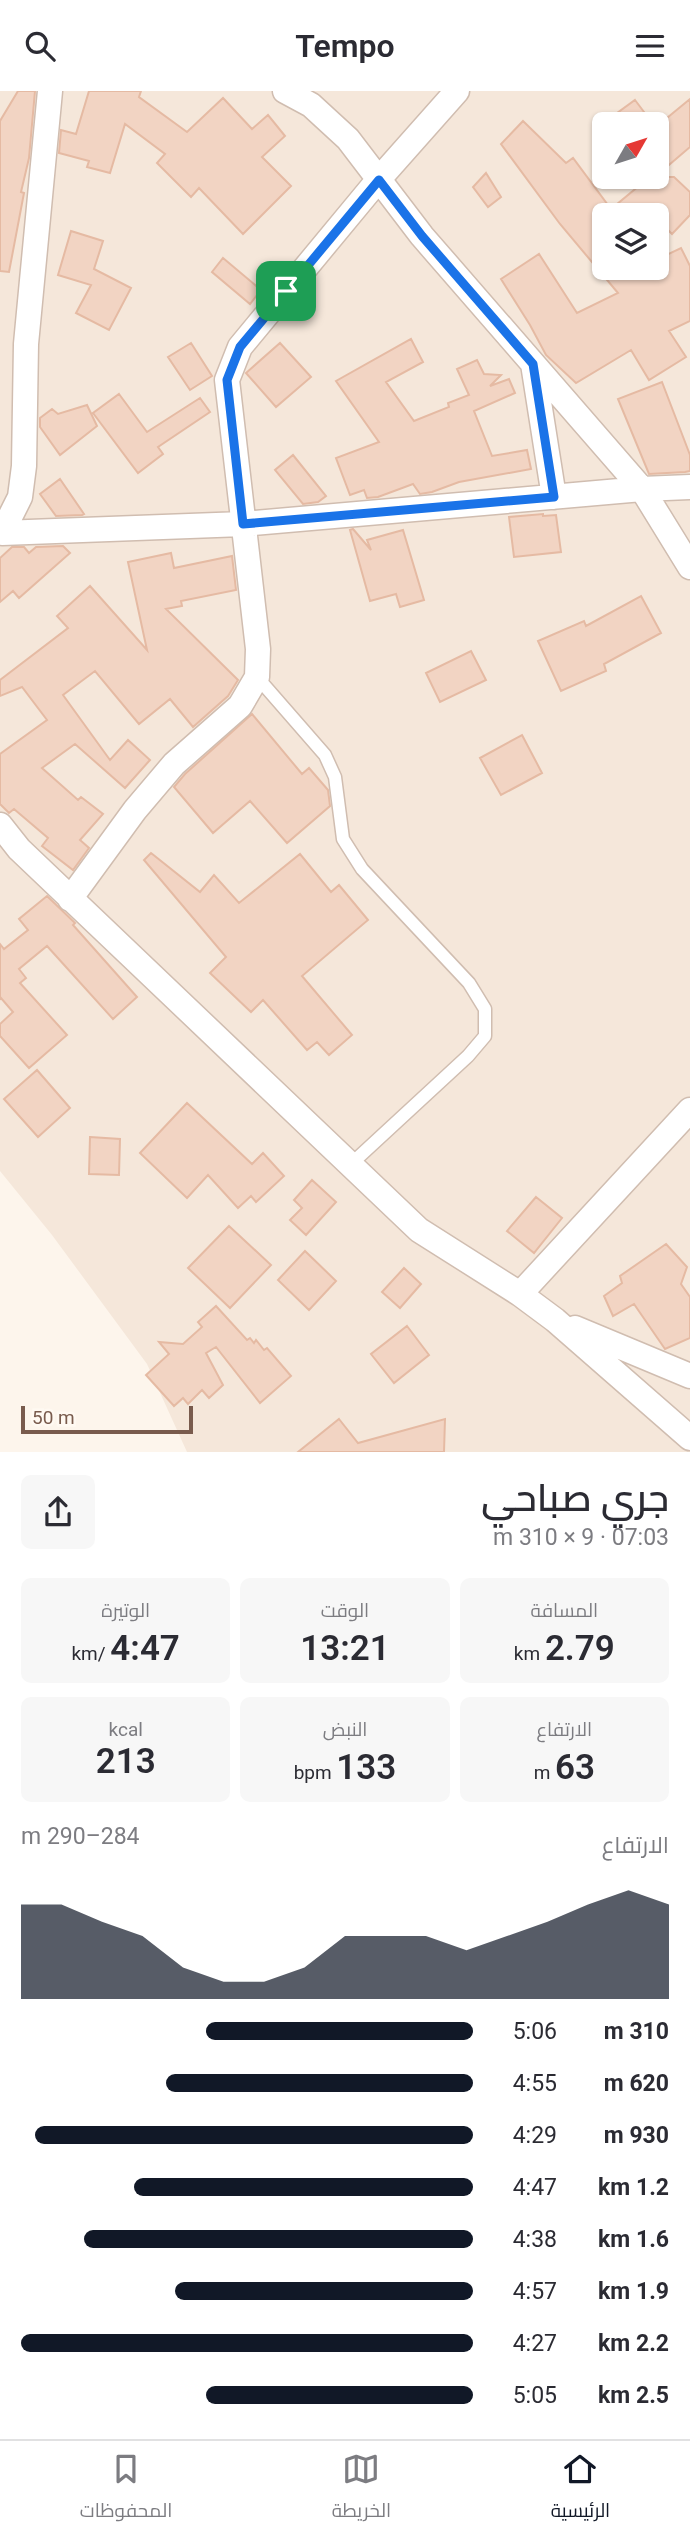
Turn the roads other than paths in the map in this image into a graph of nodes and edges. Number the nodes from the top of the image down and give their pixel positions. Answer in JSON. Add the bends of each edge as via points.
{"nodes":[{"id":1,"x":50,"y":91,"type":"edge"},
{"id":2,"x":285,"y":91,"type":"edge"},
{"id":3,"x":457,"y":91,"type":"edge"},
{"id":4,"x":379,"y":180,"type":"junction"},
{"id":5,"x":533,"y":364,"type":"junction"},
{"id":6,"x":690,"y":487,"type":"edge"},
{"id":7,"x":642,"y":489,"type":"junction"},
{"id":8,"x":554,"y":497,"type":"junction"},
{"id":9,"x":243,"y":524,"type":"junction"},
{"id":10,"x":1,"y":534,"type":"edge"},
{"id":11,"x":690,"y":567,"type":"edge"},
{"id":12,"x":257,"y":677,"type":"junction"},
{"id":13,"x":0,"y":824,"type":"edge"},
{"id":14,"x":70,"y":899,"type":"junction"},
{"id":15,"x":690,"y":1110,"type":"edge"},
{"id":16,"x":350,"y":1165,"type":"junction"},
{"id":17,"x":520,"y":1294,"type":"junction"},
{"id":18,"x":555,"y":1320,"type":"junction"},
{"id":19,"x":690,"y":1376,"type":"edge"},
{"id":20,"x":690,"y":1438,"type":"edge"}],
"edges":[{"from":1,"to":10,"type":"street","via":[[26,344],[24,465],[19,497]]},
{"from":2,"to":4,"type":"street","via":[[311,105],[348,139]]},
{"from":3,"to":4,"type":"street"},
{"from":4,"to":5,"type":"street"},
{"from":4,"to":9,"type":"street","via":[[240,347],[227,380]]},
{"from":5,"to":7,"type":"street"},
{"from":5,"to":8,"type":"street"},
{"from":6,"to":7,"type":"street"},
{"from":7,"to":8,"type":"street"},
{"from":7,"to":11,"type":"street"},
{"from":8,"to":9,"type":"street"},
{"from":9,"to":10,"type":"street"},
{"from":9,"to":12,"type":"street","via":[[258,649]]},
{"from":12,"to":14,"type":"street","via":[[240,706],[174,765],[135,810]]},
{"from":12,"to":16,"type":"lane","via":[[325,755],[335,776],[342,839],[362,869],[469,983],[485,1009],[485,1036]]},
{"from":13,"to":14,"type":"street"},
{"from":14,"to":16,"type":"street"},
{"from":15,"to":17,"type":"street"},
{"from":16,"to":17,"type":"street","via":[[419,1230]]},
{"from":17,"to":18,"type":"street"},
{"from":18,"to":19,"type":"street"},
{"from":18,"to":20,"type":"street"}]}
